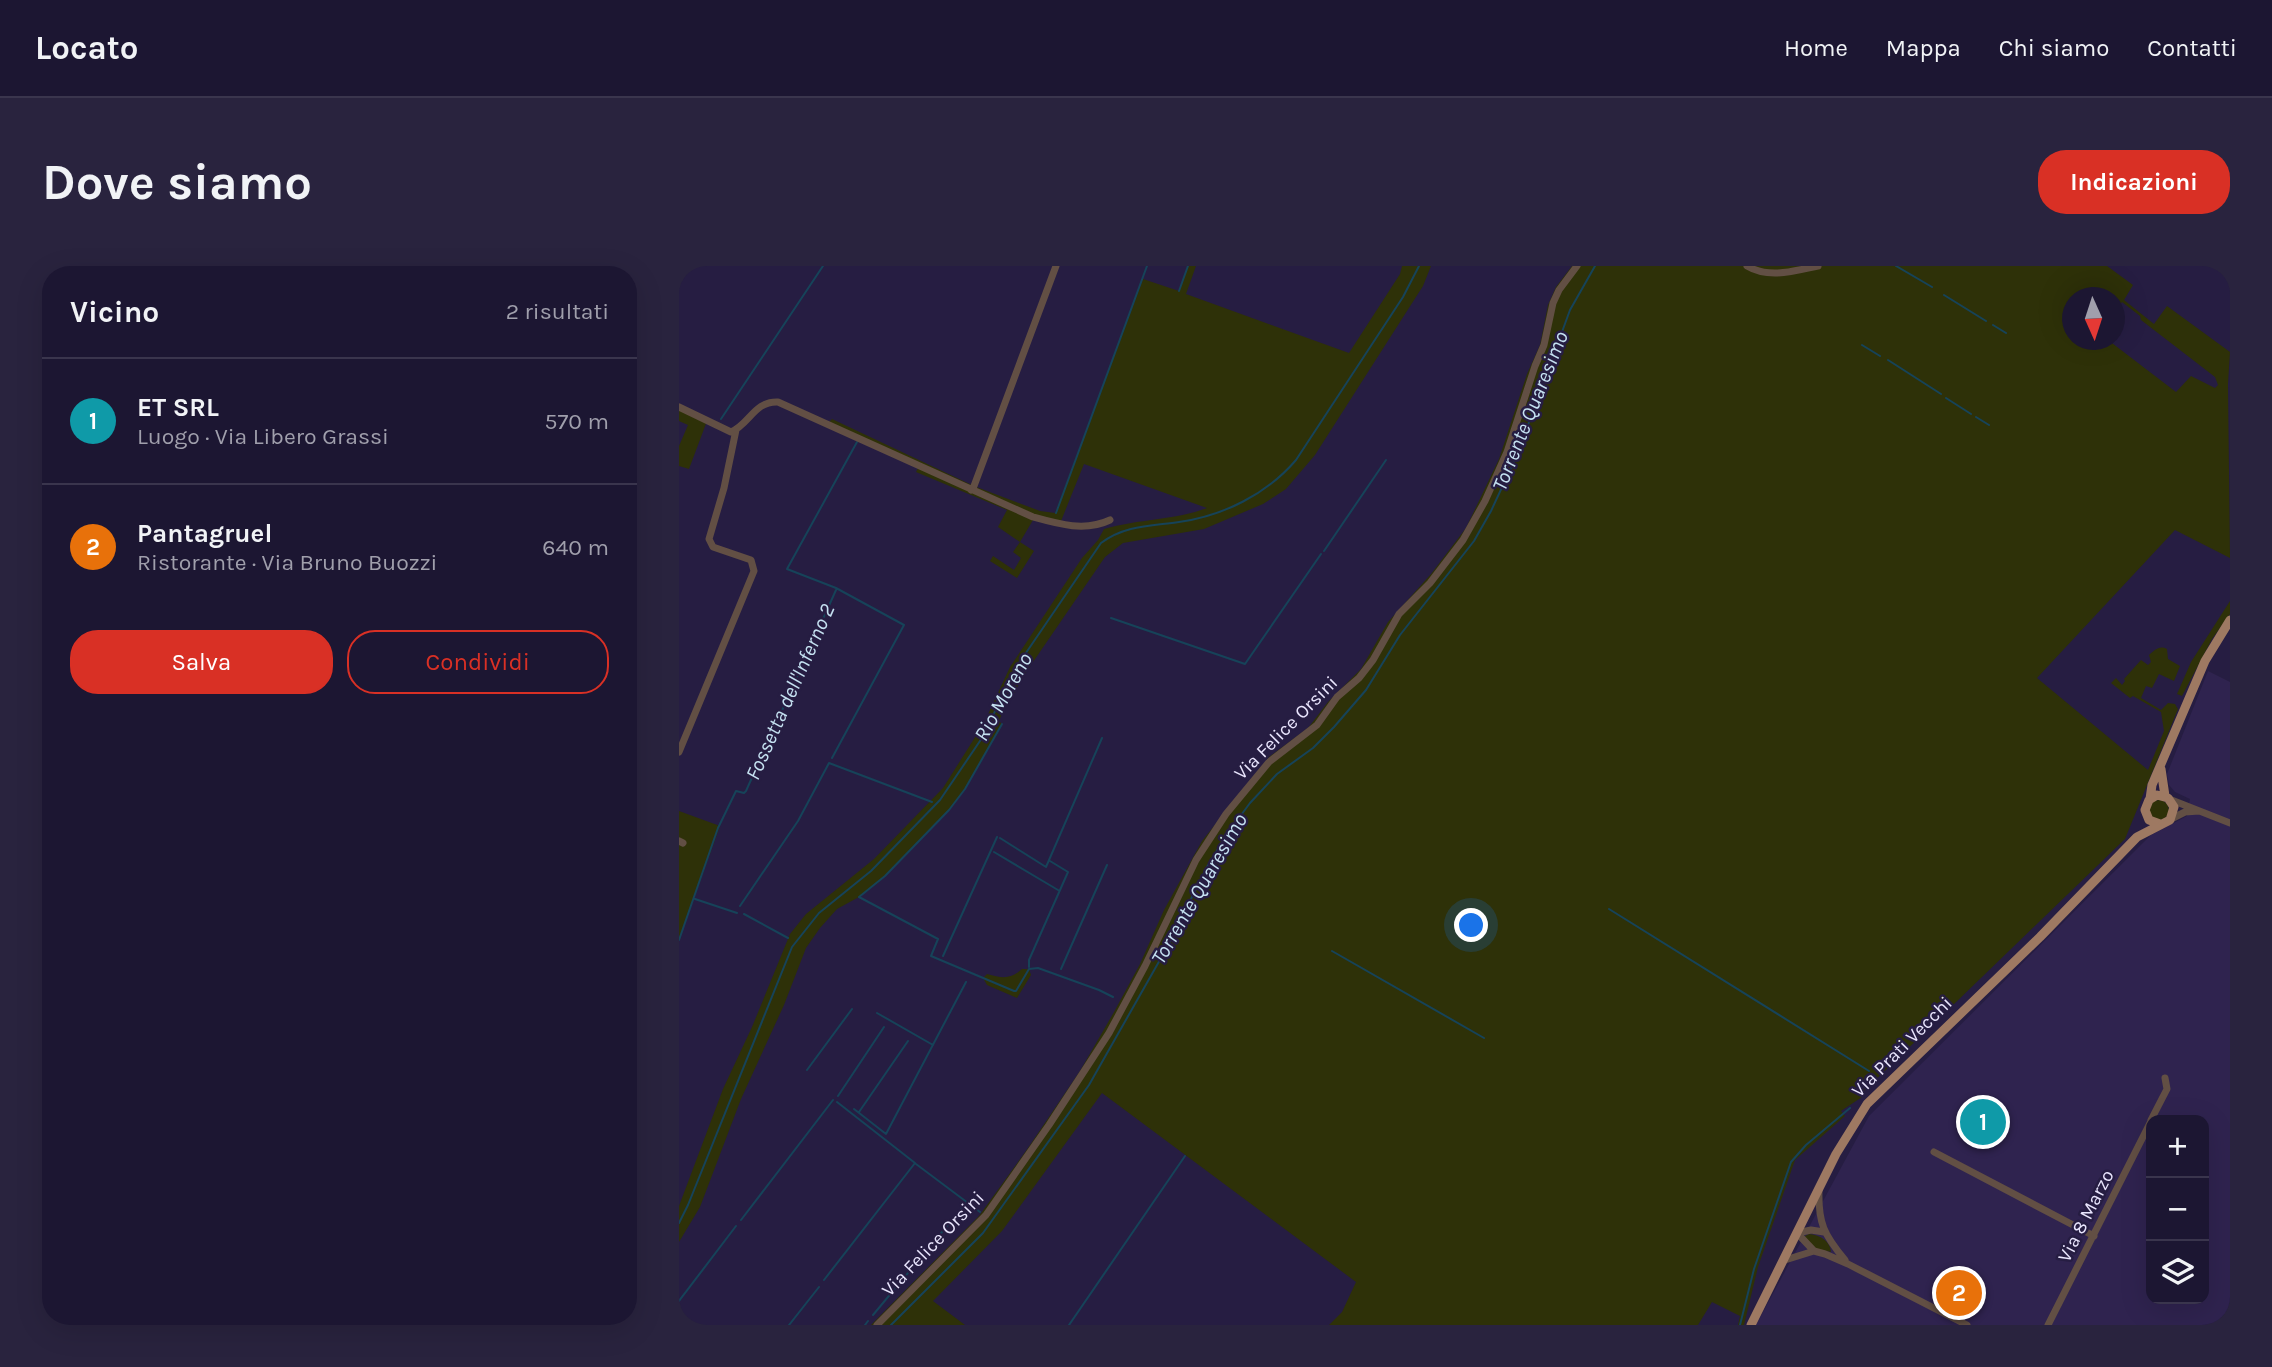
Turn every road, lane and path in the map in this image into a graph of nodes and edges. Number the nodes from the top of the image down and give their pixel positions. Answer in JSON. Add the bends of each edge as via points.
{"nodes":[{"id":1,"x":1056,"y":266,"type":"edge"},
{"id":2,"x":1577,"y":266,"type":"edge"},
{"id":3,"x":1747,"y":266,"type":"edge"},
{"id":4,"x":1818,"y":266,"type":"edge"},
{"id":5,"x":679,"y":407,"type":"edge"},
{"id":6,"x":736,"y":430,"type":"junction"},
{"id":7,"x":971,"y":490,"type":"junction"},
{"id":8,"x":1110,"y":520,"type":"dead end"},
{"id":9,"x":2230,"y":620,"type":"edge"},
{"id":10,"x":679,"y":752,"type":"edge"},
{"id":11,"x":2161,"y":768,"type":"junction"},
{"id":12,"x":2167,"y":797,"type":"junction"},
{"id":13,"x":2150,"y":799,"type":"junction"},
{"id":14,"x":2203,"y":811,"type":"junction"},
{"id":15,"x":2146,"y":814,"type":"junction"},
{"id":16,"x":2171,"y":818,"type":"junction"},
{"id":17,"x":2230,"y":823,"type":"edge"},
{"id":18,"x":2160,"y":824,"type":"junction"},
{"id":19,"x":2137,"y":837,"type":"junction"},
{"id":20,"x":2165,"y":1078,"type":"dead end"},
{"id":21,"x":2154,"y":1115,"type":"edge"},
{"id":22,"x":2146,"y":1130,"type":"edge"},
{"id":23,"x":1934,"y":1152,"type":"dead end"},
{"id":24,"x":1819,"y":1189,"type":"junction"},
{"id":25,"x":1797,"y":1233,"type":"junction"},
{"id":26,"x":1824,"y":1233,"type":"junction"},
{"id":27,"x":2094,"y":1236,"type":"junction"},
{"id":28,"x":1814,"y":1251,"type":"junction"},
{"id":29,"x":1785,"y":1260,"type":"junction"},
{"id":30,"x":1848,"y":1264,"type":"junction"},
{"id":31,"x":877,"y":1325,"type":"edge"},
{"id":32,"x":1751,"y":1325,"type":"edge"},
{"id":33,"x":1967,"y":1325,"type":"edge"},
{"id":34,"x":2047,"y":1325,"type":"edge"}],
"edges":[{"from":1,"to":7,"type":"street"},
{"from":2,"to":31,"type":"street","name":"Via Felice Orsini","via":[[1553,303],[1544,345],[1507,452],[1463,540],[1399,614],[1359,678],[1337,697],[1317,725],[1269,762],[1226,814],[1196,860],[1109,1033],[1021,1166],[986,1215]]},
{"from":3,"to":4,"type":"street","via":[[1772,274]]},
{"from":5,"to":6,"type":"street","via":[[725,431]]},
{"from":6,"to":7,"type":"street","via":[[758,408],[778,402]]},
{"from":6,"to":10,"type":"street","via":[[709,539],[713,547],[751,560],[754,571]]},
{"from":7,"to":8,"type":"street","via":[[1056,523],[1094,526]]},
{"from":9,"to":11,"type":"main road","name":"Via Prati Vecchi","via":[[2205,661]]},
{"from":11,"to":12,"type":"main road"},
{"from":11,"to":13,"type":"main road","name":"Via Prati Vecchi"},
{"from":12,"to":13,"type":"main road"},
{"from":12,"to":14,"type":"street"},
{"from":12,"to":16,"type":"main road","via":[[2174,807]]},
{"from":13,"to":15,"type":"main road","name":"Via Prati Vecchi"},
{"from":14,"to":16,"type":"street"},
{"from":14,"to":17,"type":"street"},
{"from":15,"to":18,"type":"main road"},
{"from":15,"to":19,"type":"main road","name":"Via Prati Vecchi"},
{"from":16,"to":18,"type":"main road","name":"Via Prati Vecchi"},
{"from":18,"to":19,"type":"main road","name":"Via Prati Vecchi"},
{"from":19,"to":24,"type":"main road","name":"Via Prati Vecchi","via":[[1867,1104],[1842,1141]]},
{"from":20,"to":21,"type":"street","name":"Via 8 Marzo","via":[[2167,1089]]},
{"from":22,"to":27,"type":"street","name":"Via 8 Marzo"},
{"from":23,"to":27,"type":"street"},
{"from":24,"to":25,"type":"main road","name":"Via Prati Vecchi"},
{"from":24,"to":26,"type":"street"},
{"from":25,"to":26,"type":"street"},
{"from":25,"to":28,"type":"street"},
{"from":25,"to":29,"type":"main road","name":"Via Prati Vecchi"},
{"from":26,"to":30,"type":"street"},
{"from":27,"to":34,"type":"street","name":"Via 8 Marzo"},
{"from":28,"to":29,"type":"street"},
{"from":28,"to":30,"type":"street"},
{"from":29,"to":32,"type":"main road","name":"Via Prati Vecchi"},
{"from":30,"to":33,"type":"street"}]}
